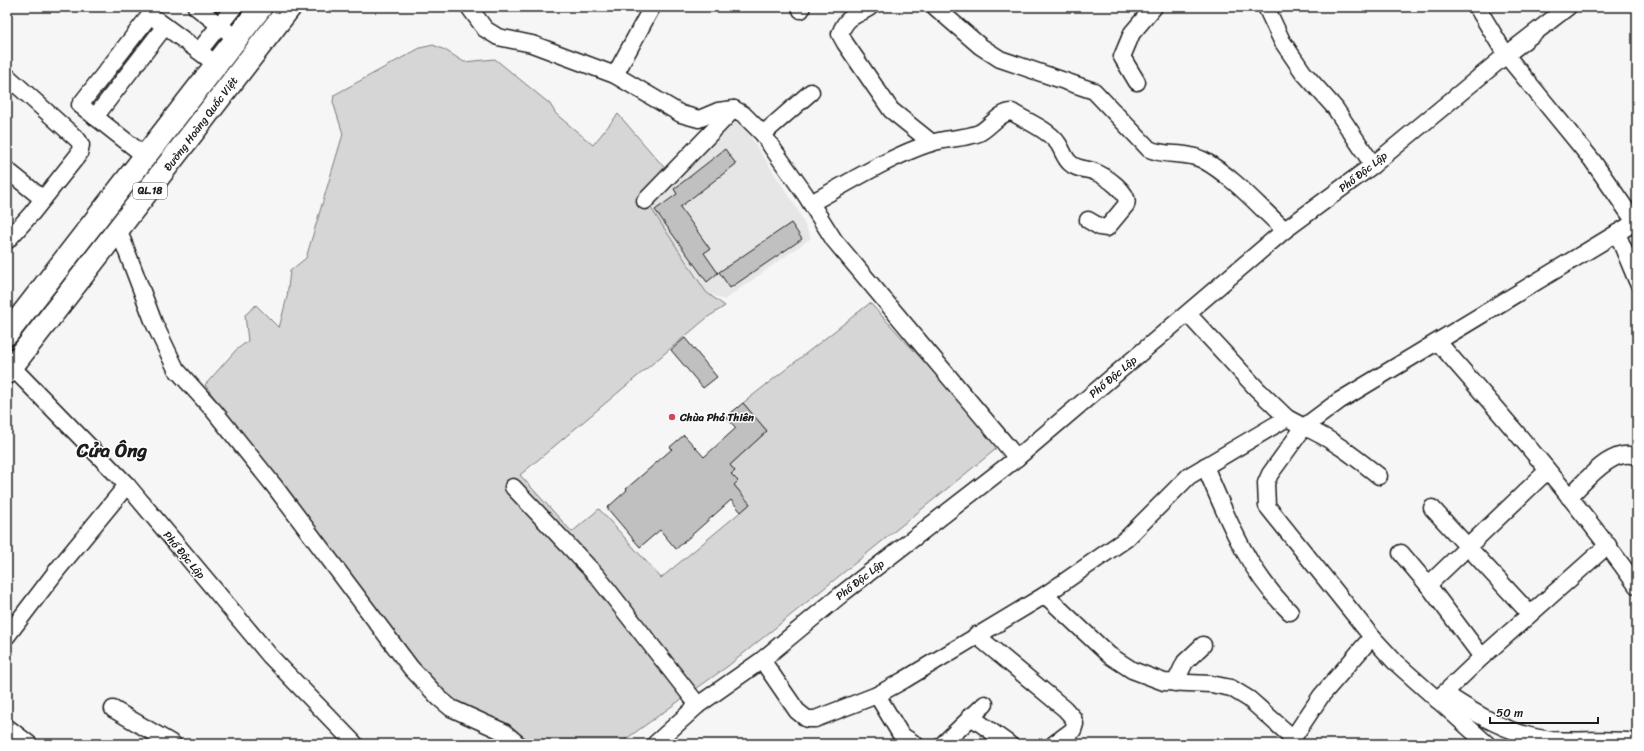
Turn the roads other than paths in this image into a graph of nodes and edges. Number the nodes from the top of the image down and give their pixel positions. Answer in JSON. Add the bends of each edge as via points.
{"nodes":[{"id":1,"x":196,"y":7,"type":"edge"},
{"id":2,"x":234,"y":7,"type":"edge"},
{"id":3,"x":261,"y":7,"type":"edge"},
{"id":4,"x":290,"y":7,"type":"edge"},
{"id":5,"x":469,"y":7,"type":"edge"},
{"id":6,"x":652,"y":7,"type":"edge"},
{"id":7,"x":870,"y":7,"type":"edge"},
{"id":8,"x":935,"y":7,"type":"edge"},
{"id":9,"x":1154,"y":7,"type":"edge"},
{"id":10,"x":1266,"y":7,"type":"edge"},
{"id":11,"x":1477,"y":7,"type":"edge"},
{"id":12,"x":1568,"y":7,"type":"edge"},
{"id":13,"x":853,"y":11,"type":"edge"},
{"id":14,"x":228,"y":31,"type":"junction"},
{"id":15,"x":199,"y":52,"type":"junction"},
{"id":16,"x":1506,"y":55,"type":"junction"},
{"id":17,"x":216,"y":64,"type":"junction"},
{"id":18,"x":615,"y":75,"type":"junction"},
{"id":19,"x":7,"y":76,"type":"edge"},
{"id":20,"x":1137,"y":82,"type":"dead end"},
{"id":21,"x":811,"y":92,"type":"dead end"},
{"id":22,"x":734,"y":109,"type":"junction"},
{"id":23,"x":763,"y":134,"type":"junction"},
{"id":24,"x":932,"y":143,"type":"junction"},
{"id":25,"x":145,"y":156,"type":"junction"},
{"id":26,"x":1373,"y":165,"type":"junction"},
{"id":27,"x":7,"y":170,"type":"edge"},
{"id":28,"x":43,"y":199,"type":"junction"},
{"id":29,"x":645,"y":201,"type":"dead end"},
{"id":30,"x":811,"y":203,"type":"junction"},
{"id":31,"x":1088,"y":220,"type":"dead end"},
{"id":32,"x":1636,"y":221,"type":"edge"},
{"id":33,"x":1285,"y":230,"type":"junction"},
{"id":34,"x":119,"y":231,"type":"junction"},
{"id":35,"x":1617,"y":233,"type":"junction"},
{"id":36,"x":7,"y":241,"type":"edge"},
{"id":37,"x":1637,"y":281,"type":"edge"},
{"id":38,"x":1188,"y":314,"type":"junction"},
{"id":39,"x":7,"y":334,"type":"edge"},
{"id":40,"x":1438,"y":342,"type":"junction"},
{"id":41,"x":10,"y":370,"type":"edge"},
{"id":42,"x":1283,"y":413,"type":"junction"},
{"id":43,"x":1304,"y":427,"type":"junction"},
{"id":44,"x":1637,"y":456,"type":"edge"},
{"id":45,"x":1017,"y":458,"type":"junction"},
{"id":46,"x":1205,"y":466,"type":"junction"},
{"id":47,"x":1547,"y":471,"type":"junction"},
{"id":48,"x":1378,"y":476,"type":"dead end"},
{"id":49,"x":127,"y":485,"type":"junction"},
{"id":50,"x":513,"y":487,"type":"dead end"},
{"id":51,"x":1569,"y":497,"type":"junction"},
{"id":52,"x":1432,"y":508,"type":"dead end"},
{"id":53,"x":1608,"y":545,"type":"junction"},
{"id":54,"x":1467,"y":547,"type":"junction"},
{"id":55,"x":1401,"y":553,"type":"dead end"},
{"id":56,"x":1428,"y":585,"type":"junction"},
{"id":57,"x":1637,"y":586,"type":"edge"},
{"id":58,"x":1044,"y":595,"type":"junction"},
{"id":59,"x":1290,"y":612,"type":"dead end"},
{"id":60,"x":1530,"y":614,"type":"junction"},
{"id":61,"x":976,"y":635,"type":"junction"},
{"id":62,"x":7,"y":636,"type":"edge"},
{"id":63,"x":1372,"y":637,"type":"junction"},
{"id":64,"x":1204,"y":645,"type":"dead end"},
{"id":65,"x":1482,"y":657,"type":"junction"},
{"id":66,"x":762,"y":660,"type":"junction"},
{"id":67,"x":1176,"y":683,"type":"junction"},
{"id":68,"x":877,"y":694,"type":"junction"},
{"id":69,"x":1440,"y":697,"type":"junction"},
{"id":70,"x":985,"y":704,"type":"dead end"},
{"id":71,"x":698,"y":705,"type":"junction"},
{"id":72,"x":113,"y":709,"type":"dead end"},
{"id":73,"x":970,"y":716,"type":"junction"},
{"id":74,"x":7,"y":727,"type":"edge"},
{"id":75,"x":1291,"y":741,"type":"edge"},
{"id":76,"x":1637,"y":742,"type":"edge"},
{"id":77,"x":29,"y":744,"type":"edge"},
{"id":78,"x":173,"y":744,"type":"edge"},
{"id":79,"x":356,"y":744,"type":"edge"},
{"id":80,"x":518,"y":744,"type":"edge"},
{"id":81,"x":655,"y":744,"type":"edge"},
{"id":82,"x":915,"y":744,"type":"edge"},
{"id":83,"x":943,"y":744,"type":"edge"},
{"id":84,"x":1009,"y":744,"type":"edge"},
{"id":85,"x":1054,"y":744,"type":"edge"},
{"id":86,"x":1487,"y":744,"type":"edge"}],
"edges":[{"from":1,"to":14,"type":"street"},
{"from":2,"to":14,"type":"street"},
{"from":3,"to":14,"type":"highway","number":"QL.18"},
{"from":4,"to":34,"type":"highway","name":"Đường Hoàng Quốc Việt","number":"QL.18"},
{"from":5,"to":18,"type":"street","via":[[485,29],[498,37],[521,40]]},
{"from":6,"to":18,"type":"street"},
{"from":7,"to":13,"type":"street"},
{"from":8,"to":33,"type":"street","via":[[980,46],[1000,59],[1094,91],[1149,149],[1158,153],[1189,155],[1203,160],[1231,181]]},
{"from":9,"to":20,"type":"street","via":[[1132,33],[1122,57]]},
{"from":10,"to":26,"type":"street","via":[[1282,41],[1303,72],[1335,108]]},
{"from":11,"to":16,"type":"street"},
{"from":12,"to":16,"type":"street","name":"Phố Độc Lập"},
{"from":13,"to":24,"type":"street","via":[[840,34],[845,43],[891,110]]},
{"from":14,"to":15,"type":"street"},
{"from":14,"to":17,"type":"highway","number":"QL.18"},
{"from":15,"to":17,"type":"street"},
{"from":15,"to":25,"type":"street","via":[[150,15],[80,105]]},
{"from":16,"to":26,"type":"street","name":"Phố Độc Lập"},
{"from":16,"to":32,"type":"street","via":[[1592,160]]},
{"from":17,"to":25,"type":"highway","number":"QL.18"},
{"from":18,"to":22,"type":"street","via":[[681,114],[699,119],[718,111]]},
{"from":19,"to":28,"type":"street","via":[[78,140],[81,146],[79,154]]},
{"from":21,"to":23,"type":"street"},
{"from":22,"to":23,"type":"street","via":[[743,114]]},
{"from":22,"to":29,"type":"street"},
{"from":23,"to":30,"type":"street"},
{"from":24,"to":30,"type":"street","via":[[900,156]]},
{"from":24,"to":31,"type":"street","via":[[978,133],[1007,112],[1012,112],[1052,136],[1069,162],[1077,168],[1095,172],[1116,185],[1126,195],[1126,205],[1107,228],[1100,228]]},
{"from":25,"to":39,"type":"highway","number":"QL.18"},
{"from":26,"to":33,"type":"street","name":"Phố Độc Lập"},
{"from":27,"to":28,"type":"street"},
{"from":28,"to":36,"type":"street"},
{"from":30,"to":45,"type":"street","via":[[834,240]]},
{"from":32,"to":35,"type":"street"},
{"from":33,"to":38,"type":"street","name":"Phố Độc Lập"},
{"from":34,"to":41,"type":"highway","name":"Đường Hoàng Quốc Việt","number":"QL.18"},
{"from":34,"to":80,"type":"street","via":[[154,323],[176,369],[214,411],[275,487],[411,668],[451,708],[504,732]]},
{"from":35,"to":37,"type":"street"},
{"from":35,"to":40,"type":"street"},
{"from":38,"to":42,"type":"street","via":[[1224,350],[1257,389]]},
{"from":38,"to":45,"type":"street","name":"Phố Độc Lập"},
{"from":40,"to":43,"type":"street","via":[[1339,401]]},
{"from":40,"to":47,"type":"street"},
{"from":41,"to":49,"type":"street","name":"Phố Độc Lập"},
{"from":42,"to":43,"type":"street"},
{"from":42,"to":46,"type":"street"},
{"from":43,"to":48,"type":"street","via":[[1349,452]]},
{"from":43,"to":63,"type":"street","via":[[1268,478],[1267,506]]},
{"from":44,"to":51,"type":"street","via":[[1631,454],[1615,457],[1601,465]]},
{"from":45,"to":66,"type":"street","name":"Phố Độc Lập","via":[[843,593]]},
{"from":46,"to":58,"type":"street","via":[[1189,476],[1126,539]]},
{"from":46,"to":59,"type":"street","via":[[1251,566],[1278,602]]},
{"from":47,"to":51,"type":"street"},
{"from":47,"to":54,"type":"street"},
{"from":49,"to":62,"type":"street"},
{"from":49,"to":79,"type":"street","name":"Phố Độc Lập","via":[[270,656]]},
{"from":50,"to":71,"type":"street","via":[[597,576]]},
{"from":51,"to":53,"type":"street"},
{"from":52,"to":54,"type":"street"},
{"from":53,"to":57,"type":"street"},
{"from":53,"to":60,"type":"street"},
{"from":54,"to":56,"type":"street"},
{"from":54,"to":60,"type":"street"},
{"from":55,"to":56,"type":"street"},
{"from":56,"to":65,"type":"street"},
{"from":58,"to":61,"type":"street"},
{"from":58,"to":67,"type":"street","via":[[1109,655],[1132,670],[1164,682]]},
{"from":60,"to":65,"type":"street"},
{"from":61,"to":68,"type":"street"},
{"from":61,"to":85,"type":"street","via":[[1073,718],[1073,730]]},
{"from":63,"to":69,"type":"street","via":[[1395,662]]},
{"from":63,"to":75,"type":"street","via":[[1322,696]]},
{"from":64,"to":67,"type":"street","via":[[1185,662]]},
{"from":65,"to":69,"type":"street"},
{"from":66,"to":68,"type":"street","via":[[793,706],[807,719],[815,719]]},
{"from":66,"to":71,"type":"street","name":"Phố Độc Lập"},
{"from":67,"to":75,"type":"street","via":[[1210,684],[1231,688],[1249,699]]},
{"from":68,"to":82,"type":"street","via":[[901,734]]},
{"from":69,"to":76,"type":"street","via":[[1481,718],[1551,740],[1615,739]]},
{"from":69,"to":86,"type":"street"},
{"from":70,"to":73,"type":"street"},
{"from":71,"to":81,"type":"street","name":"Phố Độc Lập"},
{"from":72,"to":78,"type":"street"},
{"from":73,"to":83,"type":"street"},
{"from":73,"to":84,"type":"street"},
{"from":74,"to":77,"type":"street"}]}
